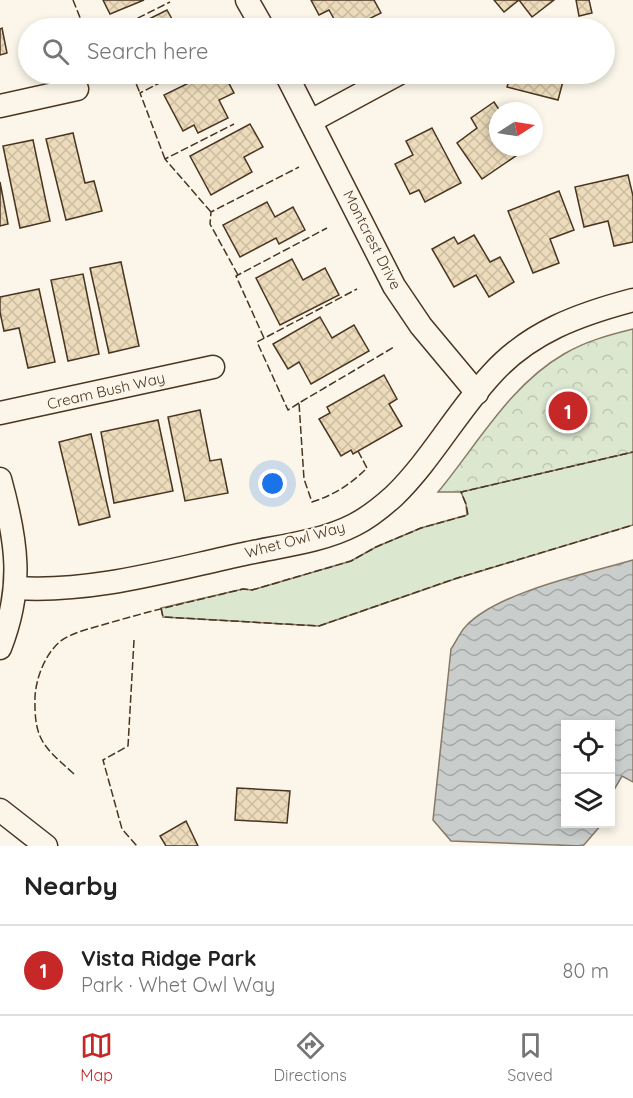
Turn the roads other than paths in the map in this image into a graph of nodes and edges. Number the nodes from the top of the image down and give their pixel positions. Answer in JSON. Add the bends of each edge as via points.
{"nodes":[{"id":1,"x":247,"y":0,"type":"edge"},
{"id":2,"x":257,"y":18,"type":"edge"},
{"id":3,"x":291,"y":84,"type":"edge"},
{"id":4,"x":379,"y":84,"type":"edge"},
{"id":5,"x":77,"y":89,"type":"dead end"},
{"id":6,"x":0,"y":106,"type":"edge"},
{"id":7,"x":311,"y":121,"type":"junction"},
{"id":8,"x":633,"y":300,"type":"edge"},
{"id":9,"x":213,"y":367,"type":"dead end"},
{"id":10,"x":477,"y":393,"type":"junction"},
{"id":11,"x":0,"y":413,"type":"edge"},
{"id":12,"x":0,"y":479,"type":"edge"},
{"id":13,"x":16,"y":588,"type":"junction"},
{"id":14,"x":0,"y":648,"type":"edge"},
{"id":15,"x":0,"y":810,"type":"edge"},
{"id":16,"x":46,"y":846,"type":"edge"}],
"edges":[{"from":1,"to":2,"type":"street"},
{"from":3,"to":7,"type":"street","name":"Montcrest Drive"},
{"from":4,"to":7,"type":"street"},
{"from":5,"to":6,"type":"street"},
{"from":7,"to":10,"type":"street","name":"Montcrest Drive","via":[[394,286],[421,326]]},
{"from":8,"to":10,"type":"street","name":"Whet Owl Way","via":[[550,328],[504,361]]},
{"from":9,"to":11,"type":"street","name":"Cream Bush Way"},
{"from":10,"to":13,"type":"street","name":"Whet Owl Way","via":[[394,496],[355,525],[320,537],[107,584],[49,590]]},
{"from":12,"to":13,"type":"street","via":[[12,523]]},
{"from":13,"to":14,"type":"street","via":[[10,624]]},
{"from":15,"to":16,"type":"street"}]}
